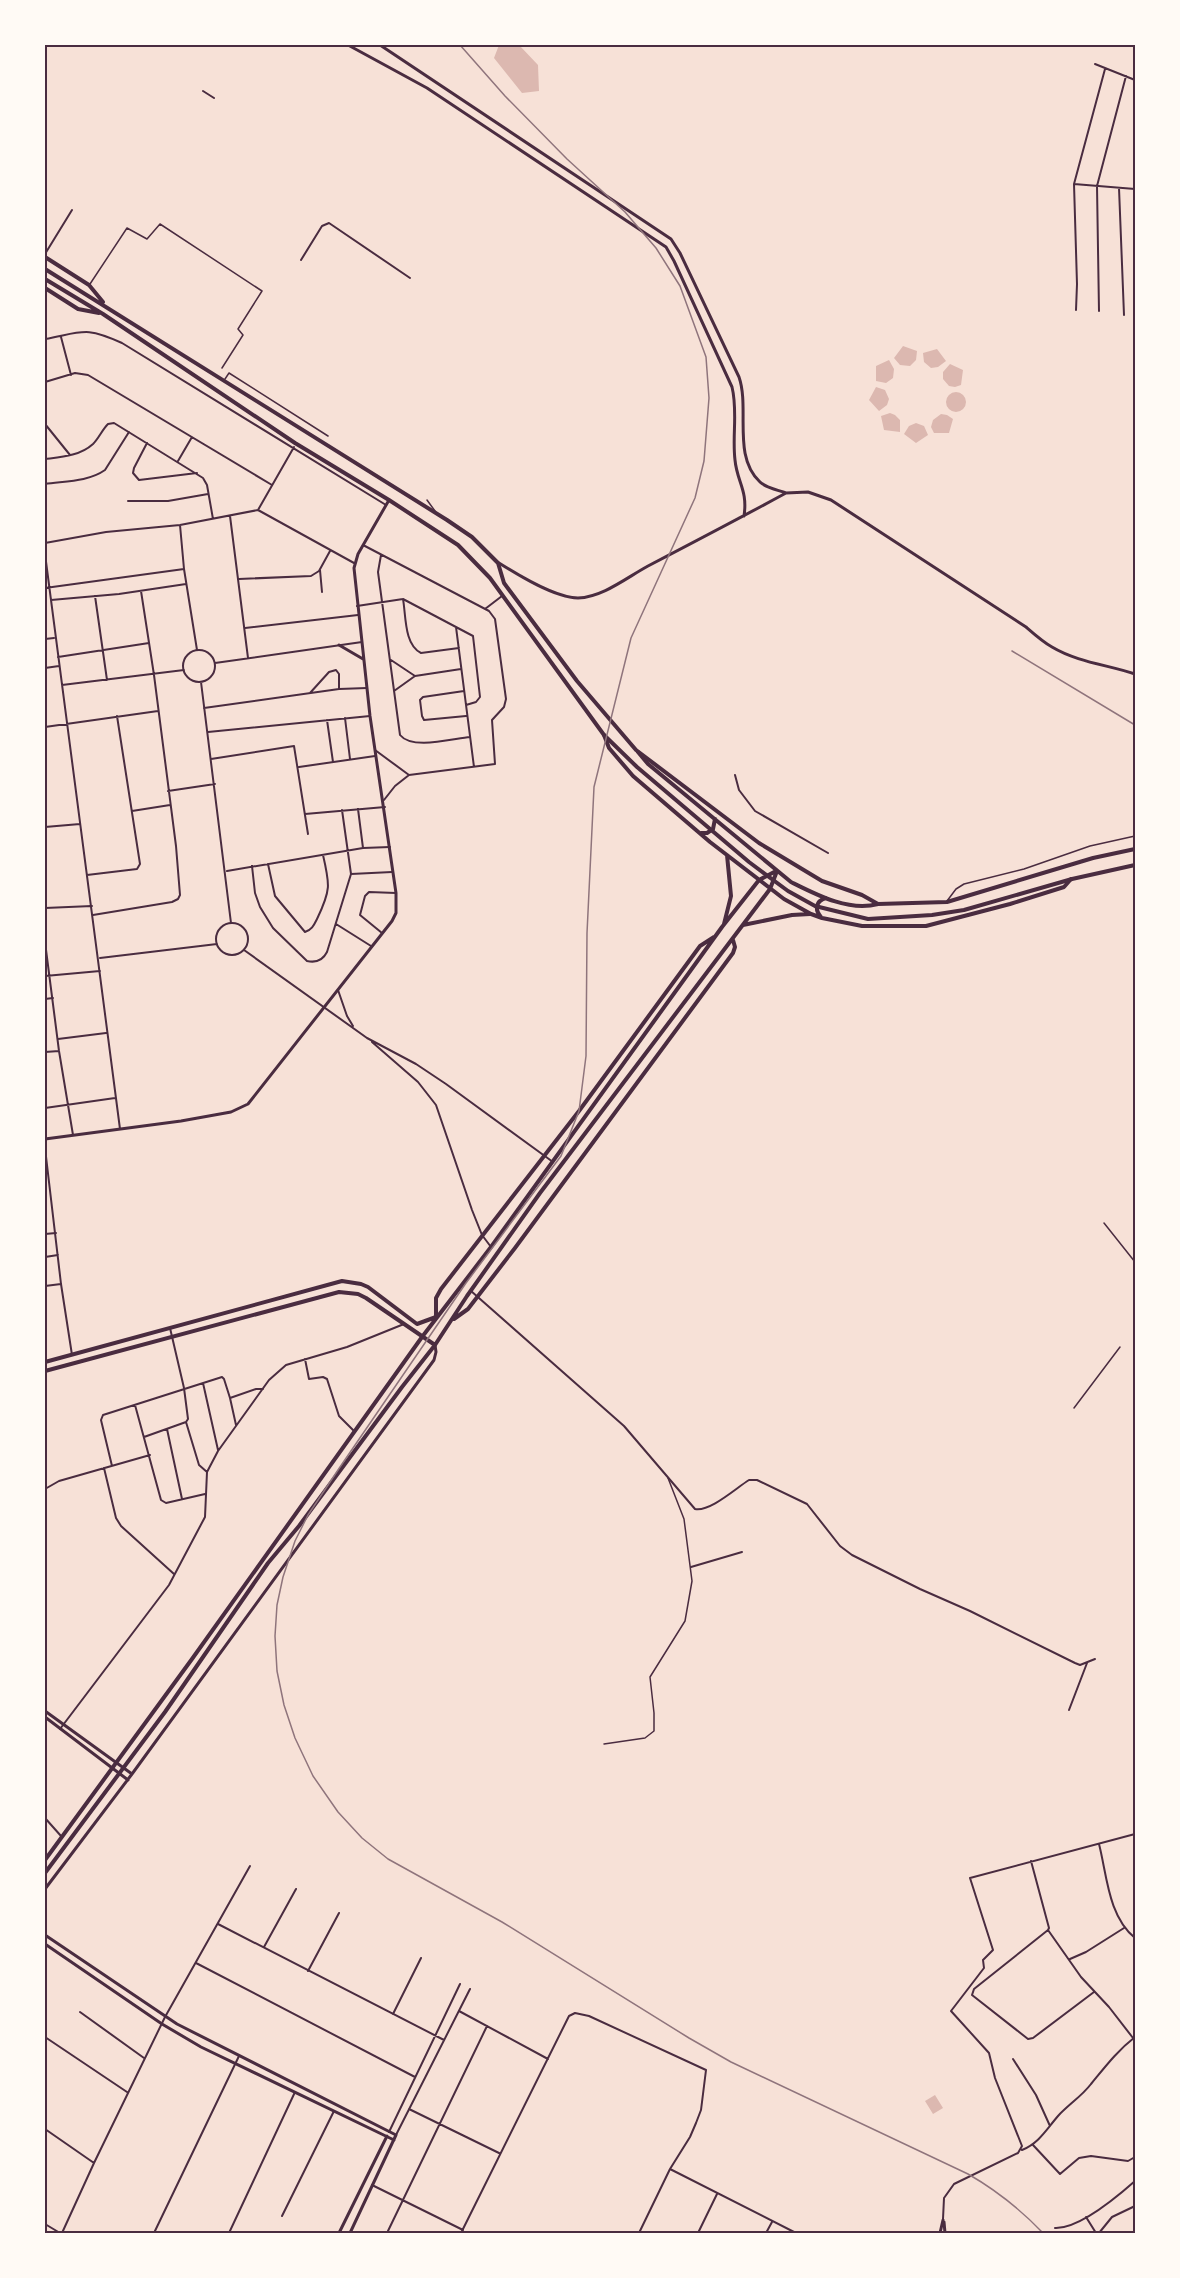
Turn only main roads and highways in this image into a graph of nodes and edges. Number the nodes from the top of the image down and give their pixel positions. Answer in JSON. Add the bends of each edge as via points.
{"nodes":[{"id":1,"x":45,"y":256,"type":"edge"},
{"id":2,"x":45,"y":269,"type":"edge"},
{"id":3,"x":45,"y":279,"type":"edge"},
{"id":4,"x":45,"y":288,"type":"edge"},
{"id":5,"x":106,"y":305,"type":"junction"},
{"id":6,"x":103,"y":314,"type":"junction"},
{"id":7,"x":604,"y":735,"type":"junction"},
{"id":8,"x":636,"y":750,"type":"junction"},
{"id":9,"x":715,"y":819,"type":"junction"},
{"id":10,"x":698,"y":831,"type":"junction"},
{"id":11,"x":1135,"y":849,"type":"edge"},
{"id":12,"x":727,"y":855,"type":"junction"},
{"id":13,"x":1135,"y":865,"type":"edge"},
{"id":14,"x":777,"y":871,"type":"junction"},
{"id":15,"x":1072,"y":879,"type":"junction"},
{"id":16,"x":759,"y":880,"type":"junction"},
{"id":17,"x":770,"y":889,"type":"junction"},
{"id":18,"x":828,"y":898,"type":"junction"},
{"id":19,"x":879,"y":904,"type":"junction"},
{"id":20,"x":811,"y":914,"type":"junction"},
{"id":21,"x":822,"y":918,"type":"junction"},
{"id":22,"x":743,"y":925,"type":"junction"},
{"id":23,"x":723,"y":927,"type":"junction"},
{"id":24,"x":717,"y":935,"type":"junction"},
{"id":25,"x":732,"y":939,"type":"junction"},
{"id":26,"x":436,"y":1317,"type":"junction"},
{"id":27,"x":451,"y":1321,"type":"junction"},
{"id":28,"x":422,"y":1337,"type":"junction"},
{"id":29,"x":435,"y":1345,"type":"junction"},
{"id":30,"x":45,"y":1362,"type":"edge"},
{"id":31,"x":45,"y":1371,"type":"edge"},
{"id":32,"x":45,"y":1860,"type":"edge"},
{"id":33,"x":45,"y":1873,"type":"edge"}],
"edges":[{"from":1,"to":5,"type":"main road","via":[[89,285]]},
{"from":2,"to":5,"type":"main road"},
{"from":3,"to":6,"type":"main road"},
{"from":4,"to":6,"type":"main road","via":[[78,309]]},
{"from":5,"to":8,"type":"main road","via":[[471,537],[496,561],[504,583],[577,681]]},
{"from":6,"to":7,"type":"main road","via":[[295,446],[458,545],[490,578]]},
{"from":7,"to":10,"type":"main road","via":[[609,748],[633,776]]},
{"from":7,"to":15,"type":"main road","via":[[748,862],[815,906],[868,919],[904,919],[964,910]]},
{"from":8,"to":9,"type":"main road"},
{"from":8,"to":19,"type":"main road","via":[[785,861]]},
{"from":9,"to":10,"type":"main road","via":[[709,832]]},
{"from":9,"to":14,"type":"main road"},
{"from":10,"to":12,"type":"main road"},
{"from":11,"to":19,"type":"main road","via":[[946,902]]},
{"from":12,"to":16,"type":"main road"},
{"from":12,"to":23,"type":"main road","via":[[731,896]]},
{"from":13,"to":15,"type":"main road"},
{"from":14,"to":16,"type":"main road"},
{"from":14,"to":17,"type":"main road"},
{"from":14,"to":18,"type":"main road"},
{"from":15,"to":21,"type":"main road","via":[[1064,887],[926,926],[862,926]]},
{"from":16,"to":17,"type":"main road"},
{"from":16,"to":23,"type":"main road"},
{"from":17,"to":20,"type":"main road"},
{"from":17,"to":22,"type":"main road"},
{"from":18,"to":19,"type":"main road","via":[[857,907]]},
{"from":18,"to":21,"type":"main road","via":[[817,906]]},
{"from":20,"to":21,"type":"main road"},
{"from":20,"to":22,"type":"main road"},
{"from":22,"to":25,"type":"main road"},
{"from":23,"to":24,"type":"main road"},
{"from":24,"to":26,"type":"main road","via":[[491,1248]]},
{"from":24,"to":26,"type":"main road","via":[[700,946],[438,1293]]},
{"from":25,"to":27,"type":"main road","via":[[547,1185]]},
{"from":25,"to":27,"type":"main road","via":[[733,953],[468,1309]]},
{"from":26,"to":28,"type":"main road"},
{"from":26,"to":30,"type":"main road","via":[[415,1323],[368,1287],[342,1281]]},
{"from":27,"to":29,"type":"main road"},
{"from":28,"to":29,"type":"main road"},
{"from":28,"to":31,"type":"main road","via":[[366,1298],[339,1292]]},
{"from":28,"to":32,"type":"main road"},
{"from":29,"to":33,"type":"main road","via":[[268,1563],[165,1712]]}]}
